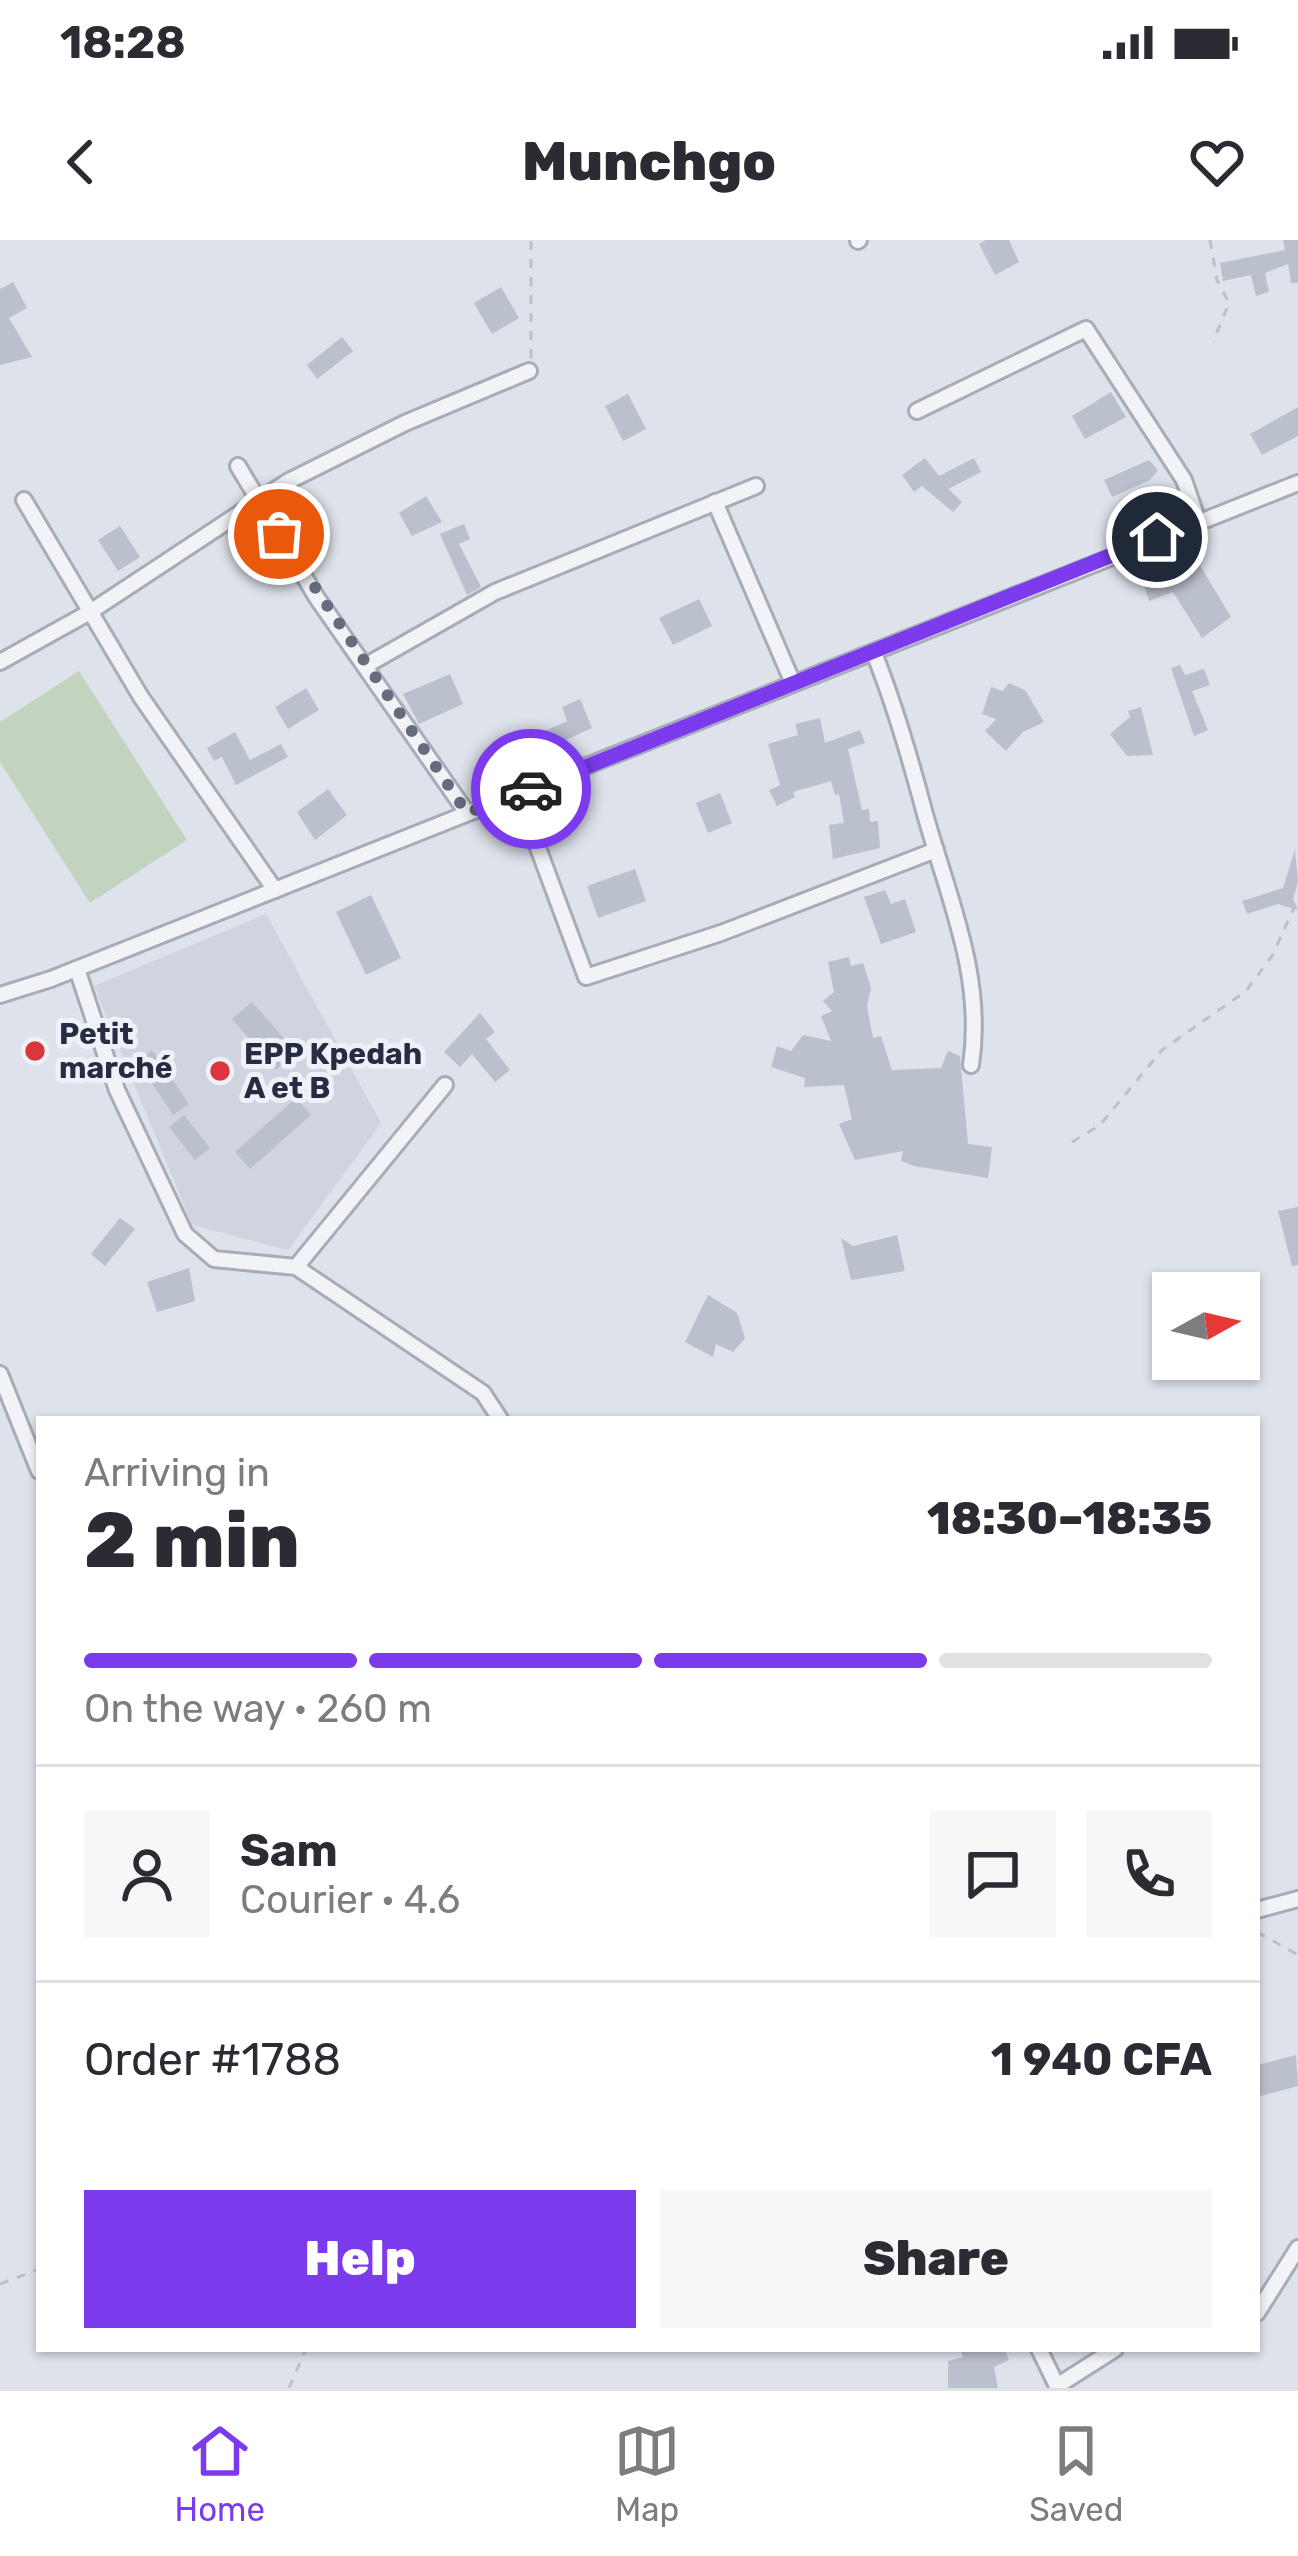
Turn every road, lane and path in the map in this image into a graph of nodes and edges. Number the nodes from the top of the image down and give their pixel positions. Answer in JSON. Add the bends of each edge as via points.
{"nodes":[{"id":1,"x":532,"y":240,"type":"edge"},
{"id":2,"x":1210,"y":240,"type":"edge"},
{"id":3,"x":1213,"y":342,"type":"dead end"},
{"id":4,"x":529,"y":370,"type":"joint"},
{"id":5,"x":917,"y":411,"type":"dead end"},
{"id":6,"x":238,"y":466,"type":"dead end"},
{"id":7,"x":1298,"y":483,"type":"edge"},
{"id":8,"x":756,"y":486,"type":"dead end"},
{"id":9,"x":23,"y":500,"type":"dead end"},
{"id":10,"x":259,"y":502,"type":"junction"},
{"id":11,"x":715,"y":502,"type":"junction"},
{"id":12,"x":1198,"y":521,"type":"junction"},
{"id":13,"x":90,"y":612,"type":"junction"},
{"id":14,"x":874,"y":652,"type":"junction"},
{"id":15,"x":0,"y":662,"type":"edge"},
{"id":16,"x":365,"y":666,"type":"junction"},
{"id":17,"x":793,"y":683,"type":"junction"},
{"id":18,"x":518,"y":794,"type":"junction"},
{"id":19,"x":467,"y":813,"type":"junction"},
{"id":20,"x":937,"y":850,"type":"junction"},
{"id":21,"x":275,"y":890,"type":"junction"},
{"id":22,"x":1298,"y":899,"type":"edge"},
{"id":23,"x":77,"y":969,"type":"junction"},
{"id":24,"x":0,"y":995,"type":"edge"},
{"id":25,"x":971,"y":1065,"type":"dead end"},
{"id":26,"x":445,"y":1085,"type":"dead end"},
{"id":27,"x":1072,"y":1142,"type":"dead end"},
{"id":28,"x":296,"y":1267,"type":"junction"},
{"id":29,"x":0,"y":1374,"type":"edge"},
{"id":30,"x":498,"y":1416,"type":"edge"},
{"id":31,"x":36,"y":1464,"type":"edge"},
{"id":32,"x":1298,"y":1899,"type":"edge"},
{"id":33,"x":1260,"y":1909,"type":"edge"},
{"id":34,"x":1260,"y":1934,"type":"edge"},
{"id":35,"x":1298,"y":1955,"type":"edge"},
{"id":36,"x":1298,"y":2248,"type":"edge"},
{"id":37,"x":36,"y":2270,"type":"edge"},
{"id":38,"x":0,"y":2284,"type":"edge"},
{"id":39,"x":1260,"y":2308,"type":"edge"},
{"id":40,"x":305,"y":2352,"type":"edge"},
{"id":41,"x":1040,"y":2352,"type":"edge"},
{"id":42,"x":1110,"y":2352,"type":"edge"},
{"id":43,"x":1058,"y":2387,"type":"edge"},
{"id":44,"x":289,"y":2388,"type":"edge"}],
"edges":[{"from":1,"to":4,"type":"path"},
{"from":2,"to":3,"type":"path","via":[[1229,303]]},
{"from":4,"to":10,"type":"street","via":[[404,423]]},
{"from":5,"to":12,"type":"street","via":[[1086,329],[1184,480]]},
{"from":6,"to":10,"type":"street"},
{"from":7,"to":12,"type":"street"},
{"from":8,"to":11,"type":"street"},
{"from":9,"to":13,"type":"street"},
{"from":10,"to":13,"type":"street"},
{"from":10,"to":16,"type":"street"},
{"from":11,"to":16,"type":"street","via":[[495,592]]},
{"from":11,"to":17,"type":"street"},
{"from":12,"to":14,"type":"street"},
{"from":13,"to":15,"type":"street"},
{"from":13,"to":21,"type":"street"},
{"from":14,"to":17,"type":"street"},
{"from":14,"to":20,"type":"street","via":[[907,735]]},
{"from":16,"to":19,"type":"street"},
{"from":17,"to":18,"type":"street"},
{"from":18,"to":19,"type":"street"},
{"from":18,"to":20,"type":"street","via":[[586,977]]},
{"from":19,"to":21,"type":"street"},
{"from":20,"to":25,"type":"street","via":[[970,965],[977,1024]]},
{"from":21,"to":23,"type":"street"},
{"from":22,"to":27,"type":"path","via":[[1246,992],[1162,1050],[1100,1125]]},
{"from":23,"to":24,"type":"street"},
{"from":23,"to":28,"type":"street","via":[[117,1090],[185,1234],[214,1259]]},
{"from":26,"to":28,"type":"street"},
{"from":28,"to":30,"type":"street","via":[[483,1393]]},
{"from":29,"to":31,"type":"street"},
{"from":32,"to":33,"type":"street"},
{"from":34,"to":35,"type":"path"},
{"from":36,"to":39,"type":"street"},
{"from":37,"to":38,"type":"path"},
{"from":40,"to":44,"type":"path"},
{"from":41,"to":43,"type":"street"},
{"from":42,"to":43,"type":"street"}]}
